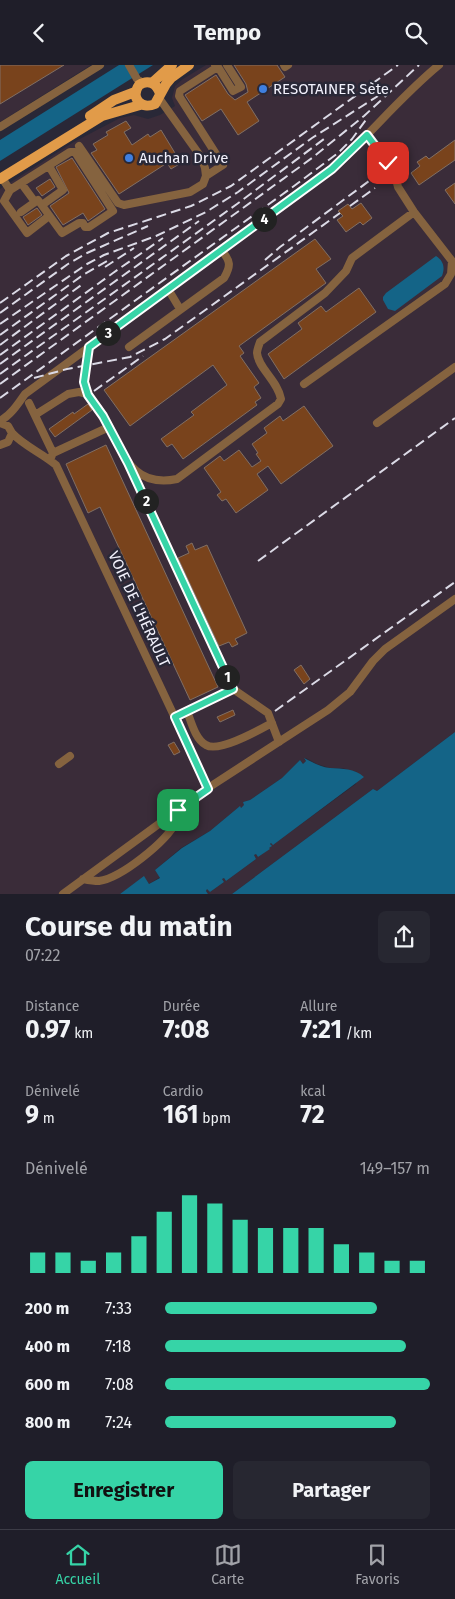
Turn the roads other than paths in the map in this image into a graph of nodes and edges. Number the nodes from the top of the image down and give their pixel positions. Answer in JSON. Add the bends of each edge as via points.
{"nodes":[{"id":1,"x":100,"y":65,"type":"edge"},
{"id":2,"x":129,"y":65,"type":"edge"},
{"id":3,"x":172,"y":65,"type":"edge"},
{"id":4,"x":189,"y":65,"type":"edge"},
{"id":5,"x":227,"y":65,"type":"edge"},
{"id":6,"x":284,"y":65,"type":"edge"},
{"id":7,"x":288,"y":65,"type":"edge"},
{"id":8,"x":438,"y":65,"type":"edge"},
{"id":9,"x":217,"y":66,"type":"edge"},
{"id":10,"x":141,"y":84,"type":"junction"},
{"id":11,"x":160,"y":100,"type":"junction"},
{"id":12,"x":140,"y":105,"type":"junction"},
{"id":13,"x":197,"y":124,"type":"junction"},
{"id":14,"x":0,"y":127,"type":"edge"},
{"id":15,"x":184,"y":132,"type":"junction"},
{"id":16,"x":202,"y":132,"type":"junction"},
{"id":17,"x":367,"y":135,"type":"junction"},
{"id":18,"x":189,"y":140,"type":"junction"},
{"id":19,"x":79,"y":147,"type":"dead end"},
{"id":20,"x":30,"y":160,"type":"junction"},
{"id":21,"x":49,"y":166,"type":"junction"},
{"id":22,"x":39,"y":175,"type":"junction"},
{"id":23,"x":1,"y":176,"type":"edge"},
{"id":24,"x":206,"y":176,"type":"junction"},
{"id":25,"x":22,"y":183,"type":"junction"},
{"id":26,"x":10,"y":190,"type":"junction"},
{"id":27,"x":38,"y":203,"type":"junction"},
{"id":28,"x":22,"y":212,"type":"dead end"},
{"id":29,"x":414,"y":212,"type":"junction"},
{"id":30,"x":53,"y":219,"type":"junction"},
{"id":31,"x":221,"y":250,"type":"junction"},
{"id":32,"x":453,"y":266,"type":"edge"},
{"id":33,"x":168,"y":289,"type":"junction"},
{"id":34,"x":180,"y":309,"type":"junction"},
{"id":35,"x":89,"y":347,"type":"junction"},
{"id":36,"x":128,"y":347,"type":"dead end"},
{"id":37,"x":455,"y":367,"type":"edge"},
{"id":38,"x":304,"y":384,"type":"dead end"},
{"id":39,"x":88,"y":395,"type":"junction"},
{"id":40,"x":29,"y":403,"type":"dead end"},
{"id":41,"x":16,"y":406,"type":"junction"},
{"id":42,"x":35,"y":415,"type":"junction"},
{"id":43,"x":0,"y":422,"type":"edge"},
{"id":44,"x":377,"y":423,"type":"dead end"},
{"id":45,"x":108,"y":427,"type":"junction"},
{"id":46,"x":12,"y":432,"type":"junction"},
{"id":47,"x":2,"y":445,"type":"edge"},
{"id":48,"x":34,"y":450,"type":"junction"},
{"id":49,"x":52,"y":457,"type":"junction"},
{"id":50,"x":128,"y":463,"type":"junction"},
{"id":51,"x":455,"y":599,"type":"edge"},
{"id":52,"x":233,"y":689,"type":"junction"},
{"id":53,"x":186,"y":711,"type":"junction"},
{"id":54,"x":175,"y":717,"type":"junction"},
{"id":55,"x":272,"y":723,"type":"junction"},
{"id":56,"x":279,"y":742,"type":"junction"},
{"id":57,"x":70,"y":756,"type":"dead end"},
{"id":58,"x":59,"y":764,"type":"dead end"},
{"id":59,"x":208,"y":789,"type":"junction"},
{"id":60,"x":178,"y":810,"type":"junction"},
{"id":61,"x":83,"y":879,"type":"junction"},
{"id":62,"x":63,"y":894,"type":"edge"}],
"edges":[{"from":1,"to":14,"type":"street"},
{"from":2,"to":10,"type":"street"},
{"from":3,"to":10,"type":"main road"},
{"from":4,"to":11,"type":"main road","via":[[171,78]]},
{"from":5,"to":9,"type":"street","via":[[241,87],[233,91]]},
{"from":6,"to":7,"type":"street"},
{"from":8,"to":17,"type":"street"},
{"from":9,"to":13,"type":"street","via":[[180,91]]},
{"from":10,"to":11,"type":"main road","via":[[158,87]]},
{"from":10,"to":12,"type":"main road","via":[[136,99]]},
{"from":10,"to":23,"type":"main road"},
{"from":11,"to":12,"type":"main road","via":[[148,107]]},
{"from":11,"to":15,"type":"street"},
{"from":12,"to":20,"type":"main road","via":[[102,116]]},
{"from":13,"to":15,"type":"street"},
{"from":13,"to":16,"type":"street"},
{"from":15,"to":18,"type":"street"},
{"from":16,"to":18,"type":"street"},
{"from":16,"to":24,"type":"street","via":[[223,165]]},
{"from":17,"to":29,"type":"street","via":[[394,171],[398,187]]},
{"from":17,"to":31,"type":"street","via":[[332,169]]},
{"from":18,"to":24,"type":"street","via":[[201,157]]},
{"from":19,"to":24,"type":"street","via":[[114,199],[124,205],[190,192],[203,184]]},
{"from":20,"to":22,"type":"street"},
{"from":20,"to":23,"type":"main road"},
{"from":21,"to":22,"type":"street"},
{"from":21,"to":27,"type":"street","via":[[63,190]]},
{"from":21,"to":30,"type":"street","via":[[75,152],[113,209],[89,227],[79,223],[62,233]]},
{"from":22,"to":25,"type":"street"},
{"from":23,"to":26,"type":"street"},
{"from":25,"to":26,"type":"street"},
{"from":25,"to":27,"type":"street"},
{"from":26,"to":30,"type":"street","via":[[4,201],[27,233]]},
{"from":27,"to":28,"type":"street"},
{"from":27,"to":30,"type":"street"},
{"from":29,"to":32,"type":"street"},
{"from":29,"to":50,"type":"street","via":[[352,258],[346,271],[325,293],[260,342],[256,352],[279,389],[281,399],[278,404],[176,479],[165,482],[153,480],[141,475]]},
{"from":31,"to":33,"type":"street"},
{"from":31,"to":34,"type":"street","via":[[229,259],[230,268],[224,278]]},
{"from":32,"to":38,"type":"street","via":[[445,283]]},
{"from":33,"to":34,"type":"street"},
{"from":33,"to":35,"type":"street"},
{"from":34,"to":36,"type":"street"},
{"from":35,"to":39,"type":"street","via":[[84,382]]},
{"from":35,"to":41,"type":"street","via":[[24,394]]},
{"from":37,"to":44,"type":"street"},
{"from":39,"to":42,"type":"street","via":[[79,391],[68,395]]},
{"from":39,"to":45,"type":"street"},
{"from":40,"to":42,"type":"street"},
{"from":41,"to":43,"type":"street"},
{"from":41,"to":46,"type":"street"},
{"from":42,"to":49,"type":"street"},
{"from":43,"to":46,"type":"street","name":"VOIE DE L'HÉRAULT"},
{"from":45,"to":49,"type":"street"},
{"from":45,"to":50,"type":"street"},
{"from":46,"to":47,"type":"street","via":[[8,442]]},
{"from":46,"to":48,"type":"street","name":"VOIE DE L'HÉRAULT","via":[[19,441]]},
{"from":47,"to":48,"type":"street"},
{"from":48,"to":49,"type":"street","name":"VOIE DE L'HÉRAULT"},
{"from":49,"to":54,"type":"street","name":"VOIE DE L'HÉRAULT"},
{"from":50,"to":52,"type":"street"},
{"from":51,"to":56,"type":"street","via":[[385,649],[350,692]]},
{"from":52,"to":53,"type":"street"},
{"from":52,"to":55,"type":"street","via":[[268,713]]},
{"from":53,"to":54,"type":"street"},
{"from":53,"to":55,"type":"street","via":[[198,738],[213,748]]},
{"from":54,"to":59,"type":"street","name":"VOIE DE L'HÉRAULT"},
{"from":55,"to":56,"type":"street"},
{"from":56,"to":59,"type":"street"},
{"from":57,"to":58,"type":"street"},
{"from":59,"to":60,"type":"street"},
{"from":60,"to":61,"type":"street"},
{"from":60,"to":61,"type":"street","via":[[177,821],[141,859],[108,878],[98,881]]},
{"from":61,"to":62,"type":"street"}]}
